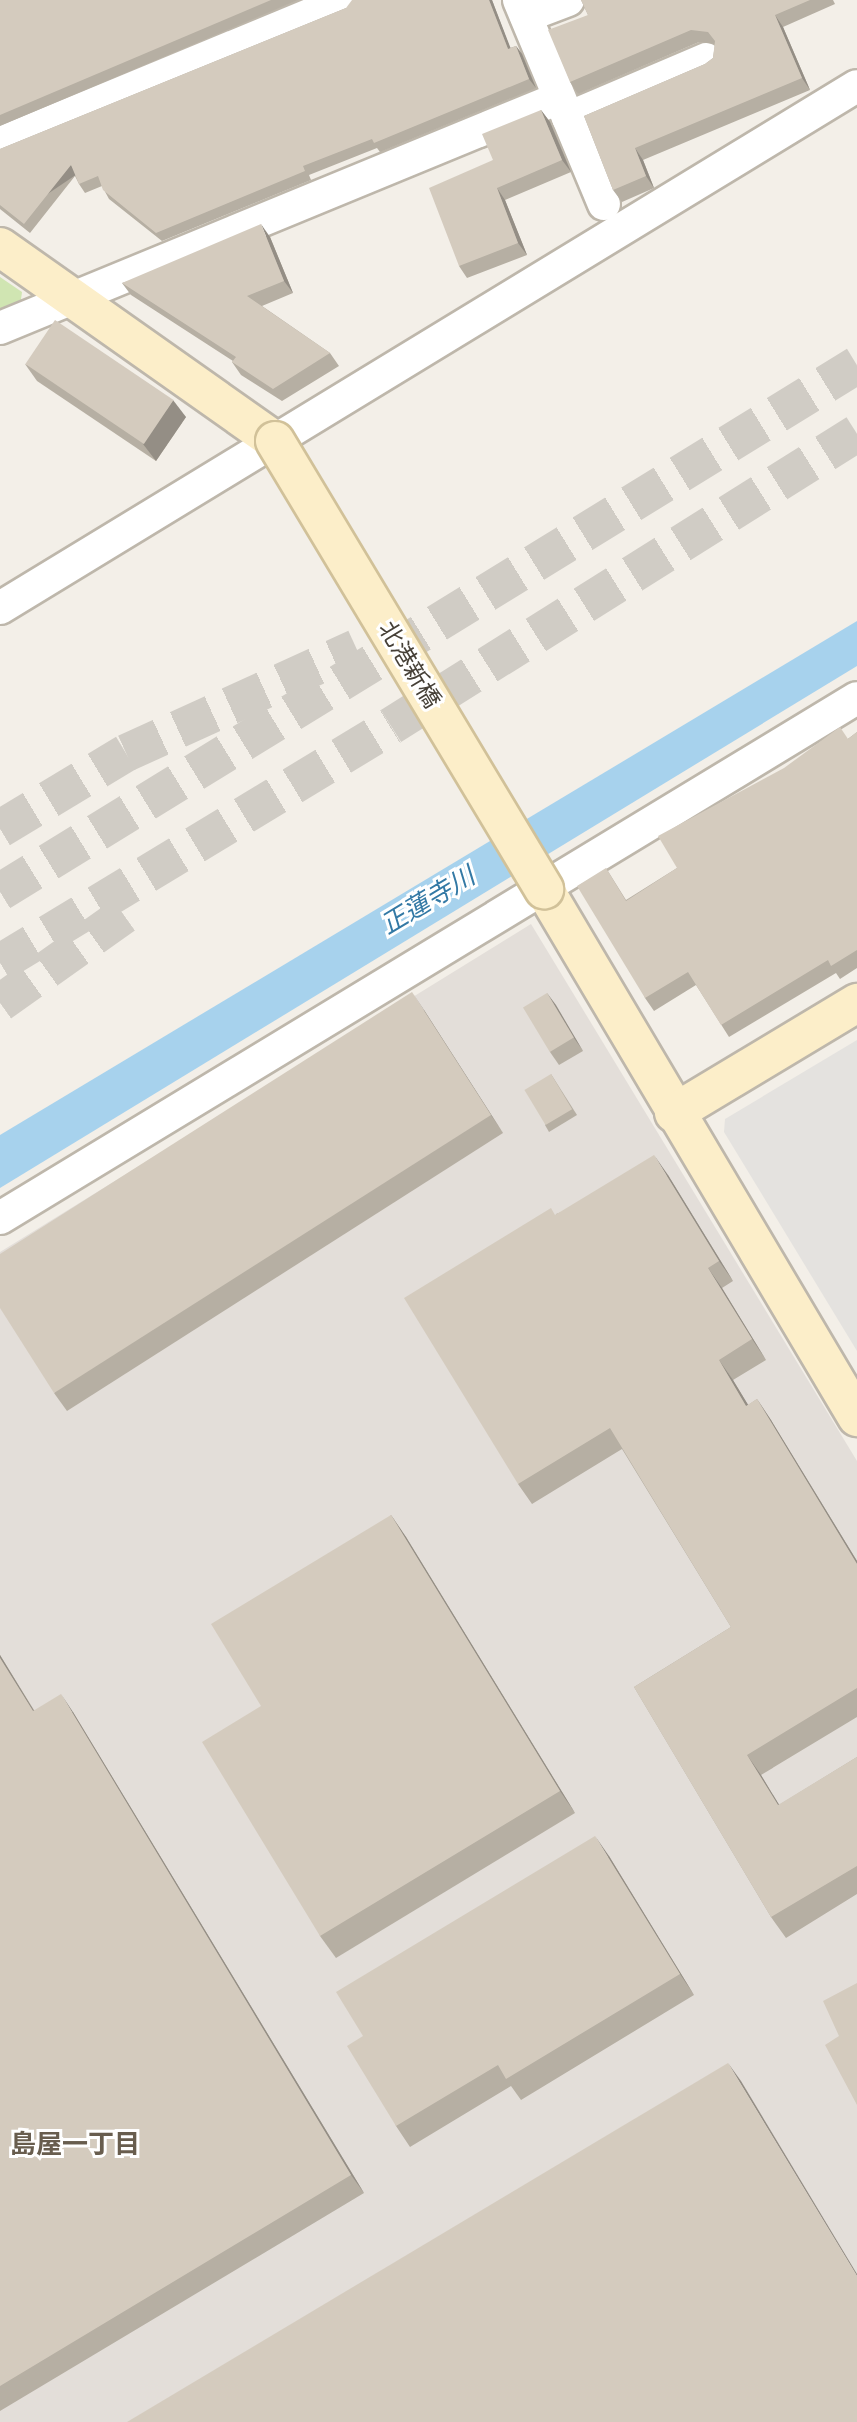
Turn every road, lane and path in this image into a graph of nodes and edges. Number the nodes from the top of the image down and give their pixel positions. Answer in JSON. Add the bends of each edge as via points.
{"nodes":[{"id":1,"x":345,"y":0,"type":"edge"},
{"id":2,"x":568,"y":0,"type":"edge"},
{"id":3,"x":523,"y":8,"type":"edge"},
{"id":4,"x":706,"y":59,"type":"edge"},
{"id":5,"x":857,"y":86,"type":"edge"},
{"id":6,"x":564,"y":108,"type":"junction"},
{"id":7,"x":0,"y":143,"type":"edge"},
{"id":8,"x":604,"y":204,"type":"dead end"},
{"id":9,"x":0,"y":247,"type":"edge"},
{"id":10,"x":71,"y":298,"type":"junction"},
{"id":11,"x":0,"y":328,"type":"edge"},
{"id":12,"x":275,"y":441,"type":"junction"},
{"id":13,"x":0,"y":608,"type":"edge"},
{"id":14,"x":857,"y":698,"type":"edge"},
{"id":15,"x":544,"y":889,"type":"junction"},
{"id":16,"x":857,"y":1003,"type":"edge"},
{"id":17,"x":674,"y":1113,"type":"junction"},
{"id":18,"x":0,"y":1218,"type":"edge"},
{"id":19,"x":857,"y":1417,"type":"edge"}],
"edges":[{"from":1,"to":7,"type":"street"},
{"from":2,"to":3,"type":"street"},
{"from":3,"to":6,"type":"street"},
{"from":4,"to":6,"type":"street"},
{"from":5,"to":12,"type":"street"},
{"from":6,"to":8,"type":"street"},
{"from":6,"to":10,"type":"street"},
{"from":9,"to":10,"type":"street"},
{"from":10,"to":11,"type":"street"},
{"from":10,"to":12,"type":"street"},
{"from":12,"to":13,"type":"street"},
{"from":12,"to":15,"type":"street","name":"北港新橋","bridge":true},
{"from":14,"to":15,"type":"street"},
{"from":15,"to":17,"type":"street","name":"北港新橋"},
{"from":15,"to":18,"type":"street"},
{"from":16,"to":17,"type":"street"},
{"from":17,"to":19,"type":"street","name":"北港新橋"}]}
